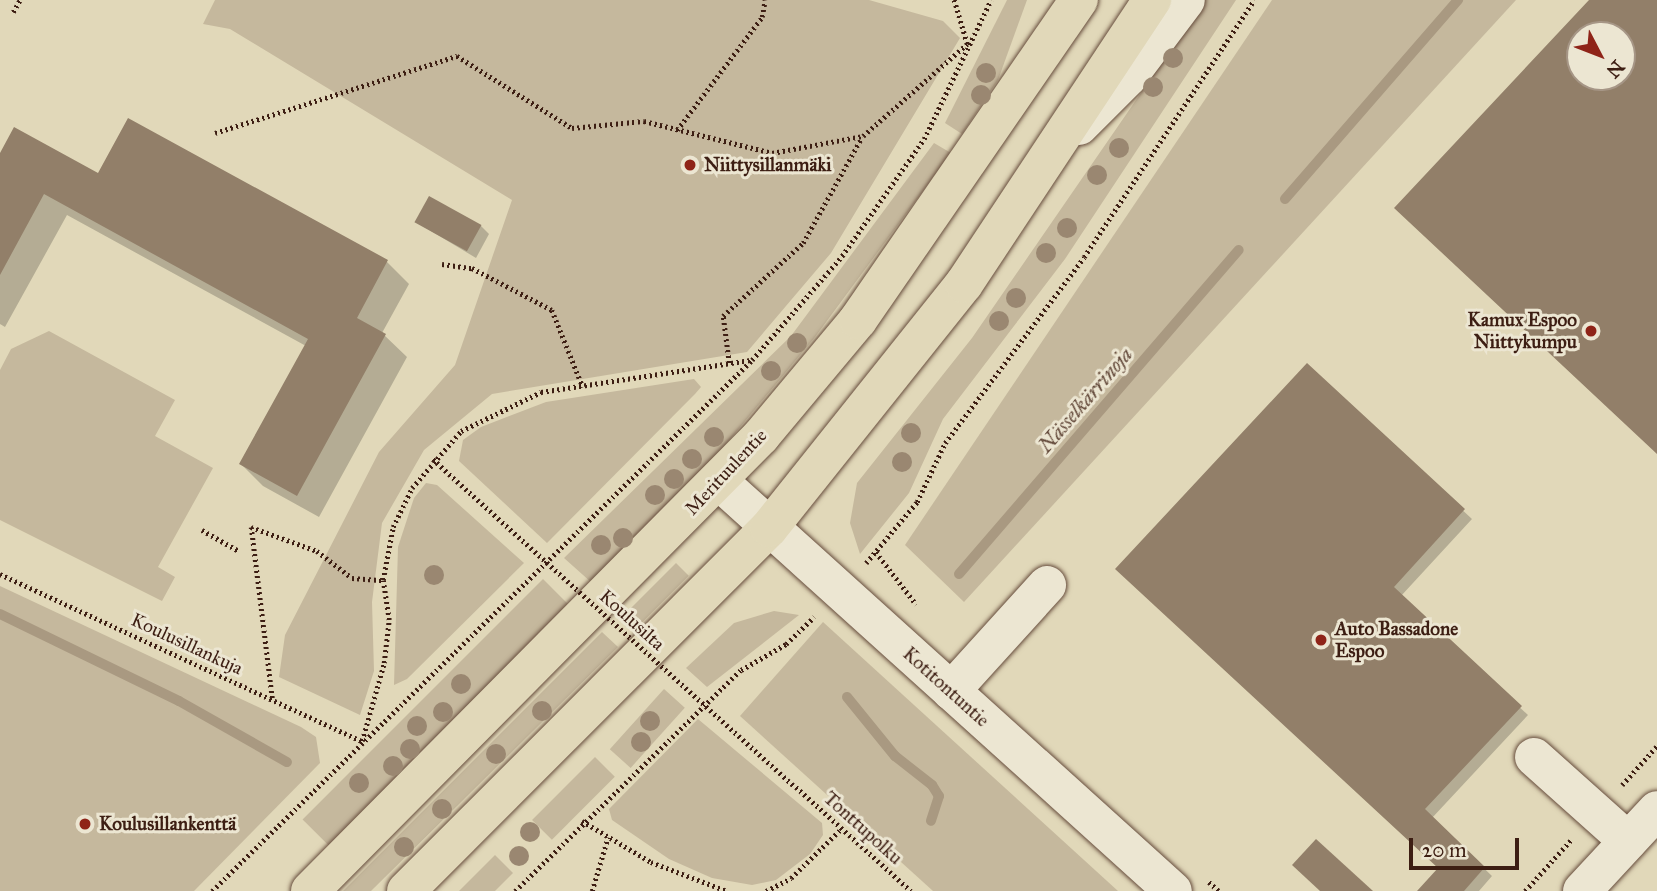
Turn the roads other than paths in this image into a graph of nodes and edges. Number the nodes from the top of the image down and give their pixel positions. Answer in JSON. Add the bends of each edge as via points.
{"nodes":[{"id":1,"x":1079,"y":0,"type":"edge"},
{"id":2,"x":1152,"y":0,"type":"edge"},
{"id":3,"x":1186,"y":0,"type":"edge"},
{"id":4,"x":1052,"y":152,"type":"junction"},
{"id":5,"x":720,"y":482,"type":"junction"},
{"id":6,"x":769,"y":528,"type":"junction"},
{"id":7,"x":1047,"y":585,"type":"dead end"},
{"id":8,"x":951,"y":691,"type":"junction"},
{"id":9,"x":1534,"y":757,"type":"dead end"},
{"id":10,"x":1657,"y":810,"type":"edge"},
{"id":11,"x":1628,"y":841,"type":"junction"},
{"id":12,"x":310,"y":891,"type":"edge"},
{"id":13,"x":406,"y":891,"type":"edge"},
{"id":14,"x":1173,"y":891,"type":"edge"},
{"id":15,"x":1582,"y":891,"type":"edge"}],
"edges":[{"from":1,"to":5,"type":"main road","name":"Merituulentie","via":[[858,320]]},
{"from":2,"to":4,"type":"main road"},
{"from":3,"to":4,"type":"street","via":[[1128,77]]},
{"from":4,"to":6,"type":"main road","via":[[964,284]]},
{"from":5,"to":6,"type":"street","name":"Kotitontuntie"},
{"from":5,"to":12,"type":"main road","name":"Merituulentie"},
{"from":6,"to":8,"type":"street","name":"Kotitontuntie"},
{"from":6,"to":13,"type":"main road"},
{"from":7,"to":8,"type":"street"},
{"from":8,"to":14,"type":"street","name":"Kotitontuntie"},
{"from":9,"to":11,"type":"street"},
{"from":10,"to":11,"type":"street"},
{"from":11,"to":15,"type":"street"}]}
